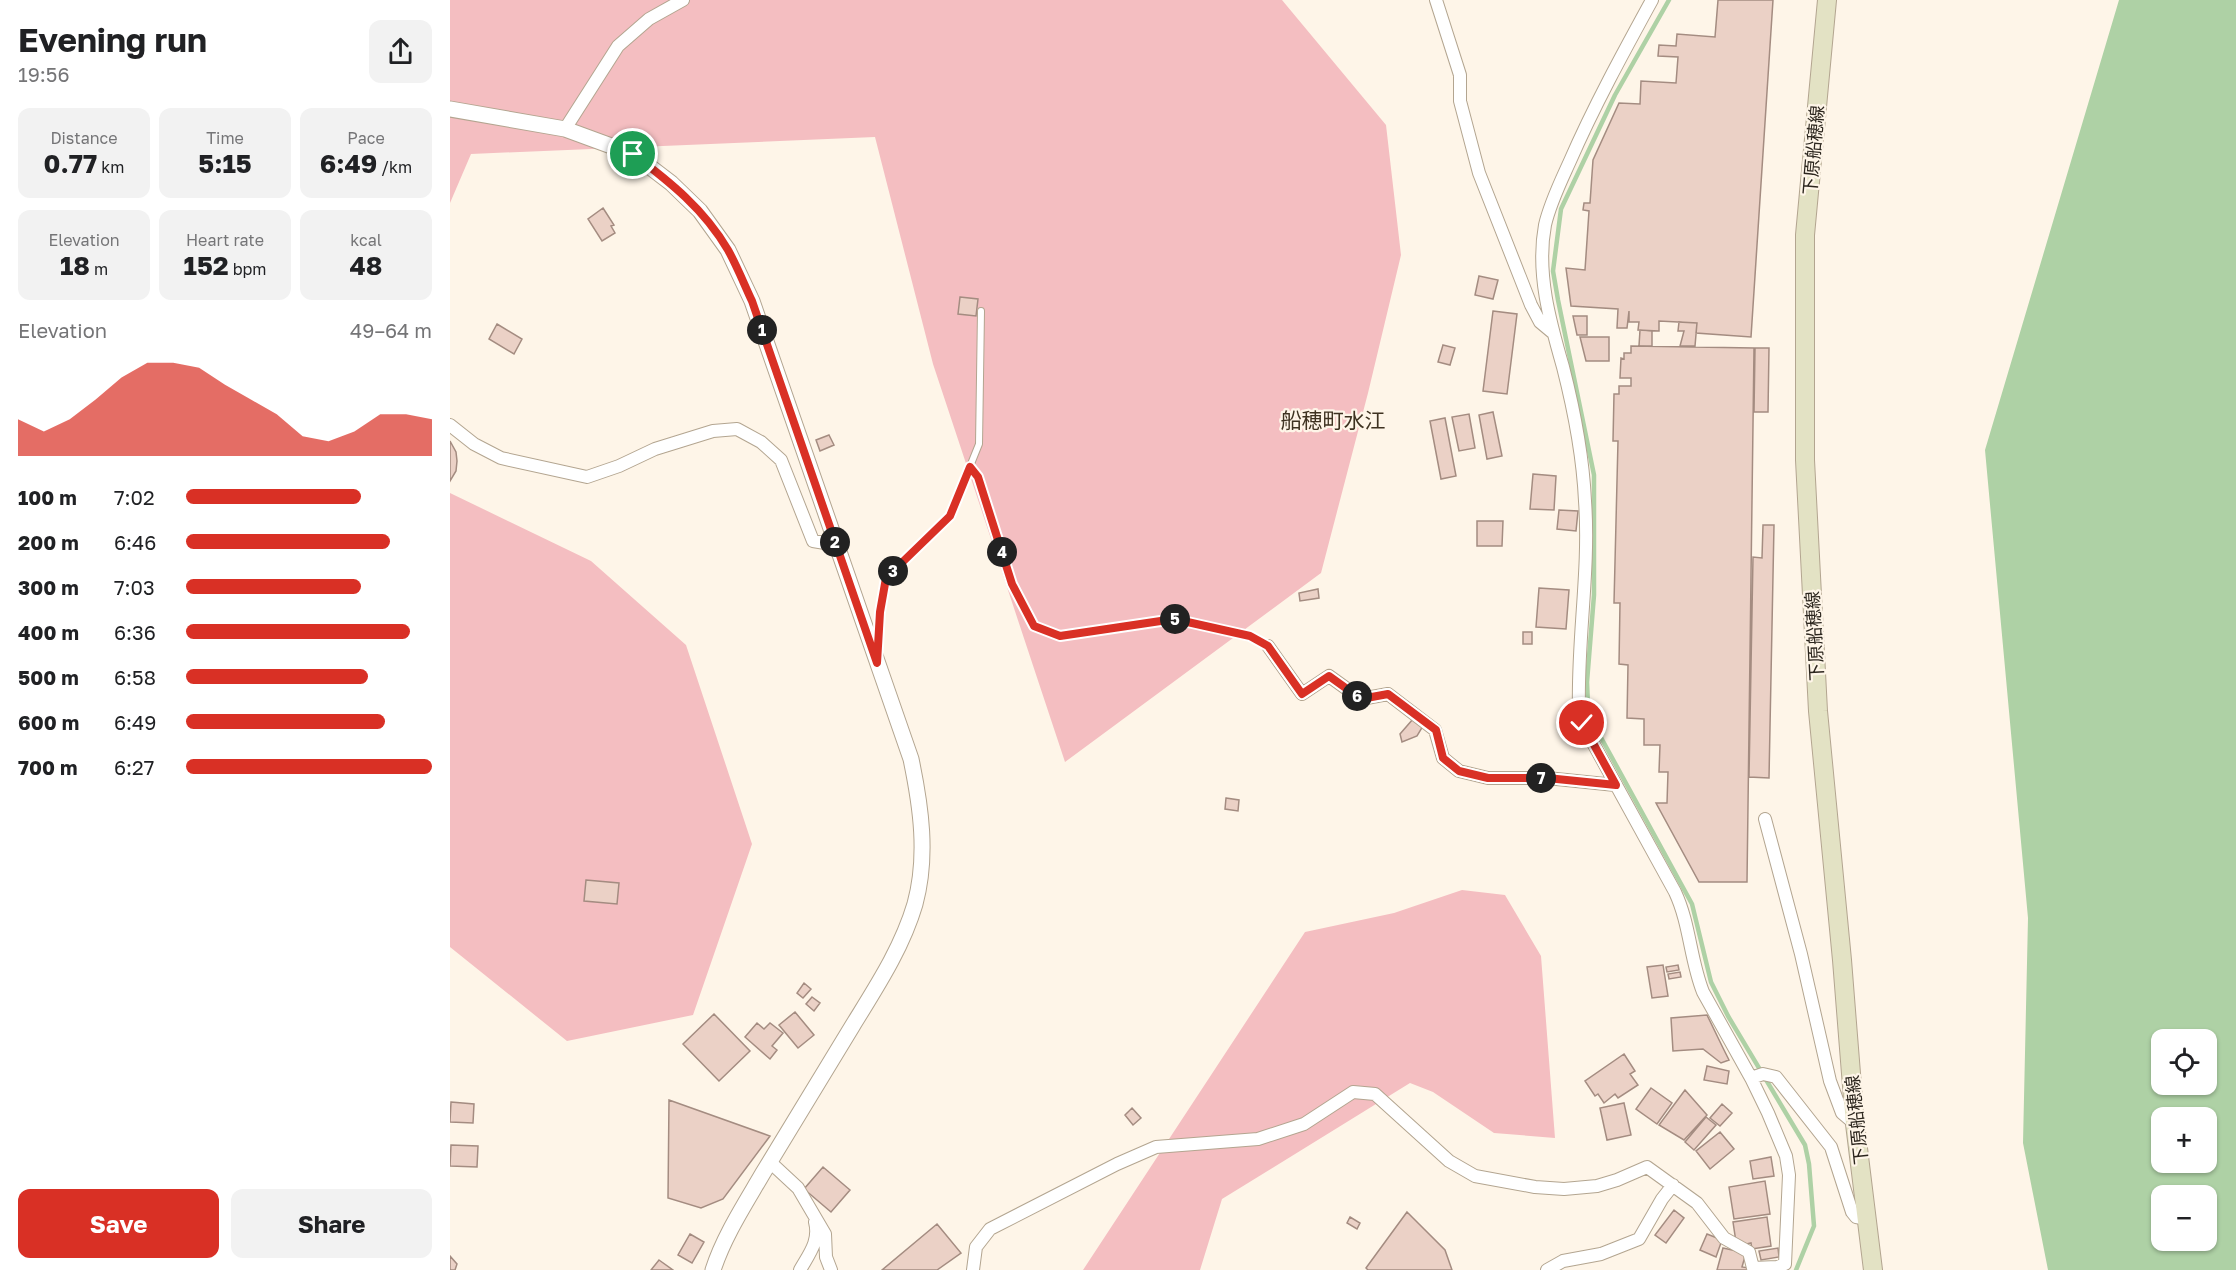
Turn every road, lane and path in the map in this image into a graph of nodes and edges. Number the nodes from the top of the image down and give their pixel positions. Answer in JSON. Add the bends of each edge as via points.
{"nodes":[{"id":1,"x":683,"y":0,"type":"edge"},
{"id":2,"x":1436,"y":0,"type":"edge"},
{"id":3,"x":1652,"y":0,"type":"edge"},
{"id":4,"x":1827,"y":0,"type":"edge"},
{"id":5,"x":450,"y":109,"type":"edge"},
{"id":6,"x":565,"y":129,"type":"junction"},
{"id":7,"x":981,"y":311,"type":"dead end"},
{"id":8,"x":1552,"y":332,"type":"junction"},
{"id":9,"x":450,"y":425,"type":"edge"},
{"id":10,"x":970,"y":467,"type":"junction"},
{"id":11,"x":837,"y":545,"type":"junction"},
{"id":12,"x":1268,"y":646,"type":"joint"},
{"id":13,"x":877,"y":663,"type":"junction"},
{"id":14,"x":1616,"y":785,"type":"junction"},
{"id":15,"x":1765,"y":819,"type":"dead end"},
{"id":16,"x":1757,"y":1076,"type":"junction"},
{"id":17,"x":1855,"y":1124,"type":"junction"},
{"id":18,"x":770,"y":1162,"type":"junction"},
{"id":19,"x":1673,"y":1185,"type":"junction"},
{"id":20,"x":812,"y":1214,"type":"junction"},
{"id":21,"x":1868,"y":1219,"type":"junction"},
{"id":22,"x":1752,"y":1269,"type":"edge"},
{"id":23,"x":1776,"y":1269,"type":"edge"},
{"id":24,"x":713,"y":1270,"type":"edge"},
{"id":25,"x":800,"y":1270,"type":"edge"},
{"id":26,"x":831,"y":1270,"type":"edge"},
{"id":27,"x":974,"y":1270,"type":"edge"},
{"id":28,"x":1547,"y":1270,"type":"edge"},
{"id":29,"x":1873,"y":1270,"type":"edge"}],
"edges":[{"from":1,"to":6,"type":"street","via":[[650,19],[618,46]]},
{"from":2,"to":8,"type":"street","via":[[1460,75],[1460,100],[1479,173],[1531,305],[1540,322]]},
{"from":3,"to":8,"type":"street","via":[[1589,117],[1545,225],[1546,299]]},
{"from":4,"to":17,"type":"main road","name":"下原船穂線","via":[[1805,235],[1805,460],[1818,711]]},
{"from":5,"to":6,"type":"street"},
{"from":6,"to":11,"type":"street","via":[[633,154],[700,211],[728,250],[752,301]]},
{"from":7,"to":10,"type":"lane","via":[[979,444]]},
{"from":8,"to":14,"type":"street","via":[[1575,422],[1586,502],[1579,709],[1582,723]]},
{"from":9,"to":11,"type":"street","via":[[501,458],[587,477],[655,449],[713,431],[737,429],[761,441],[782,460],[813,541]]},
{"from":10,"to":12,"type":"path","via":[[978,477],[1012,584],[1034,626],[1060,636],[1174,619],[1250,636]]},
{"from":10,"to":13,"type":"lane","via":[[950,516],[886,578]]},
{"from":11,"to":13,"type":"street"},
{"from":12,"to":14,"type":"street","via":[[1302,694],[1329,676],[1361,699],[1388,694],[1436,730],[1443,758],[1459,771],[1488,778],[1547,778]]},
{"from":13,"to":18,"type":"street","via":[[911,759],[918,792],[922,858],[915,903],[894,958]]},
{"from":14,"to":16,"type":"street","via":[[1684,912],[1701,986]]},
{"from":15,"to":17,"type":"street","via":[[1830,1081],[1842,1113]]},
{"from":16,"to":21,"type":"street","via":[[1776,1077],[1830,1147],[1852,1212]]},
{"from":16,"to":23,"type":"street","via":[[1789,1175],[1786,1258],[1785,1264]]},
{"from":17,"to":21,"type":"main road","name":"下原船穂線"},
{"from":18,"to":20,"type":"street","via":[[798,1188]]},
{"from":18,"to":24,"type":"street"},
{"from":19,"to":22,"type":"street","via":[[1697,1203],[1724,1238],[1749,1252]]},
{"from":19,"to":27,"type":"street","via":[[1647,1167],[1597,1186],[1564,1189],[1474,1176],[1449,1161],[1375,1094],[1353,1092],[1304,1124],[1258,1139],[1156,1147],[1117,1164],[990,1229],[976,1247]]},
{"from":19,"to":28,"type":"street","via":[[1639,1239],[1601,1254],[1563,1260]]},
{"from":20,"to":25,"type":"street","via":[[816,1242]]},
{"from":20,"to":26,"type":"street","via":[[825,1234]]},
{"from":21,"to":29,"type":"main road","name":"下原船穂線"},
{"from":22,"to":23,"type":"street"}]}
